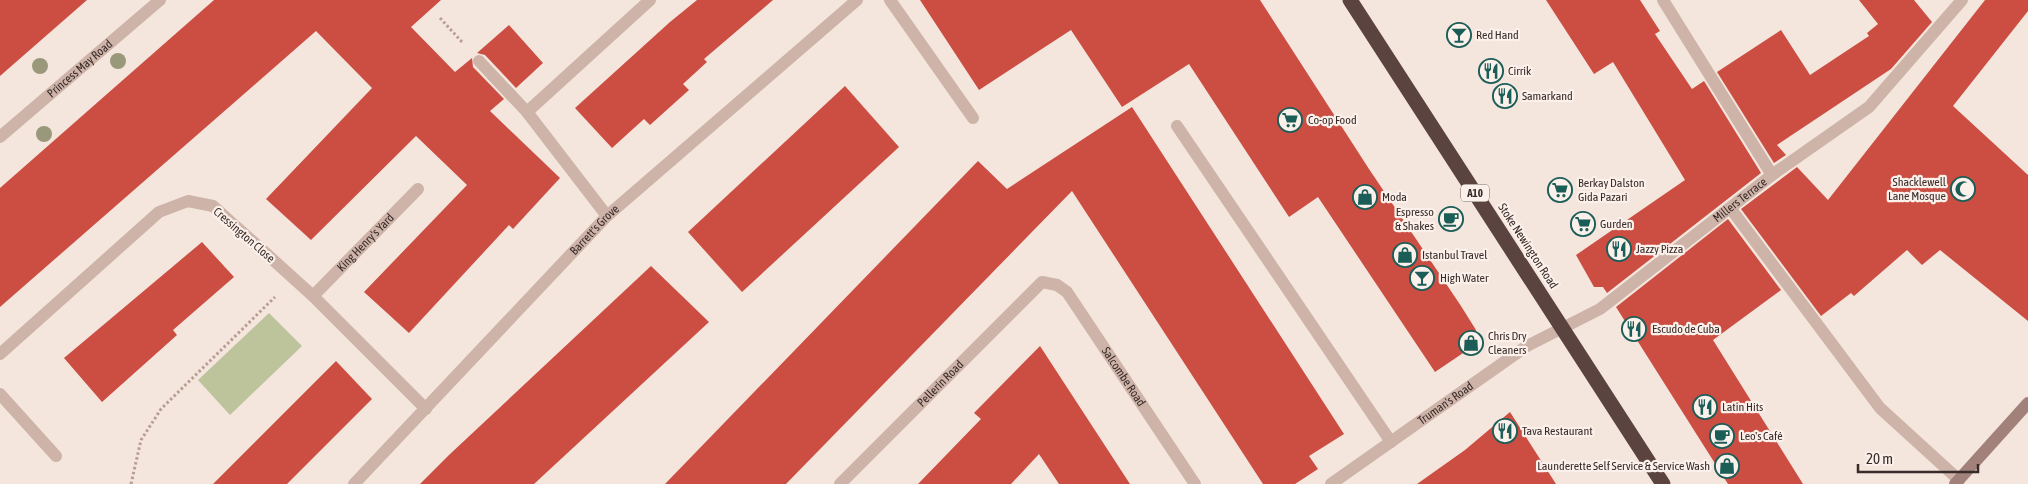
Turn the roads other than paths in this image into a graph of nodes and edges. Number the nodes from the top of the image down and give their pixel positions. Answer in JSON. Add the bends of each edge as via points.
{"nodes":[{"id":1,"x":160,"y":0,"type":"edge"},
{"id":2,"x":650,"y":0,"type":"edge"},
{"id":3,"x":857,"y":0,"type":"edge"},
{"id":4,"x":890,"y":0,"type":"edge"},
{"id":5,"x":1350,"y":0,"type":"edge"},
{"id":6,"x":1663,"y":0,"type":"edge"},
{"id":7,"x":1962,"y":0,"type":"edge"},
{"id":8,"x":480,"y":61,"type":"dead end"},
{"id":9,"x":527,"y":112,"type":"junction"},
{"id":10,"x":974,"y":118,"type":"dead end"},
{"id":11,"x":1177,"y":126,"type":"dead end"},
{"id":12,"x":0,"y":137,"type":"edge"},
{"id":13,"x":1772,"y":175,"type":"junction"},
{"id":14,"x":418,"y":189,"type":"dead end"},
{"id":15,"x":1731,"y":209,"type":"junction"},
{"id":16,"x":608,"y":216,"type":"junction"},
{"id":17,"x":1042,"y":282,"type":"joint"},
{"id":18,"x":314,"y":296,"type":"junction"},
{"id":19,"x":1563,"y":328,"type":"junction"},
{"id":20,"x":0,"y":354,"type":"edge"},
{"id":21,"x":0,"y":394,"type":"edge"},
{"id":22,"x":2028,"y":404,"type":"edge"},
{"id":23,"x":426,"y":409,"type":"junction"},
{"id":24,"x":1391,"y":442,"type":"junction"},
{"id":25,"x":56,"y":456,"type":"dead end"},
{"id":26,"x":1957,"y":482,"type":"edge"},
{"id":27,"x":354,"y":484,"type":"edge"},
{"id":28,"x":840,"y":484,"type":"edge"},
{"id":29,"x":1195,"y":484,"type":"edge"},
{"id":30,"x":1331,"y":484,"type":"edge"},
{"id":31,"x":1663,"y":484,"type":"edge"}],
"edges":[{"from":1,"to":12,"type":"street","name":"Princess May Road"},
{"from":2,"to":9,"type":"street"},
{"from":3,"to":16,"type":"street","name":"Barrett's Grove"},
{"from":4,"to":10,"type":"street"},
{"from":5,"to":19,"type":"highway","name":"Stoke Newington Road","number":"A10"},
{"from":6,"to":13,"type":"street","name":"Millers Terrace"},
{"from":7,"to":13,"type":"street","via":[[1869,107]]},
{"from":8,"to":9,"type":"street"},
{"from":9,"to":16,"type":"street"},
{"from":11,"to":24,"type":"street"},
{"from":13,"to":15,"type":"street","name":"Millers Terrace"},
{"from":14,"to":18,"type":"street","name":"King Henry's Yard"},
{"from":15,"to":19,"type":"street","name":"Millers Terrace","via":[[1600,309]]},
{"from":15,"to":26,"type":"street","via":[[1880,408]]},
{"from":16,"to":23,"type":"street","name":"Barrett's Grove"},
{"from":17,"to":28,"type":"street","name":"Pellerin Road"},
{"from":17,"to":29,"type":"street","name":"Salcombe Road","via":[[1057,285],[1067,292]]},
{"from":18,"to":20,"type":"street","name":"Cressington Close","via":[[213,206],[188,201],[159,212]]},
{"from":18,"to":23,"type":"street","name":"Cressington Close"},
{"from":19,"to":24,"type":"street","name":"Truman's Road","via":[[1527,346]]},
{"from":19,"to":31,"type":"highway","name":"Stoke Newington Road","number":"A10"},
{"from":21,"to":25,"type":"street"},
{"from":22,"to":26,"type":"street"},
{"from":23,"to":27,"type":"street","name":"Barrett's Grove"},
{"from":24,"to":30,"type":"street","name":"Truman's Road"}]}
